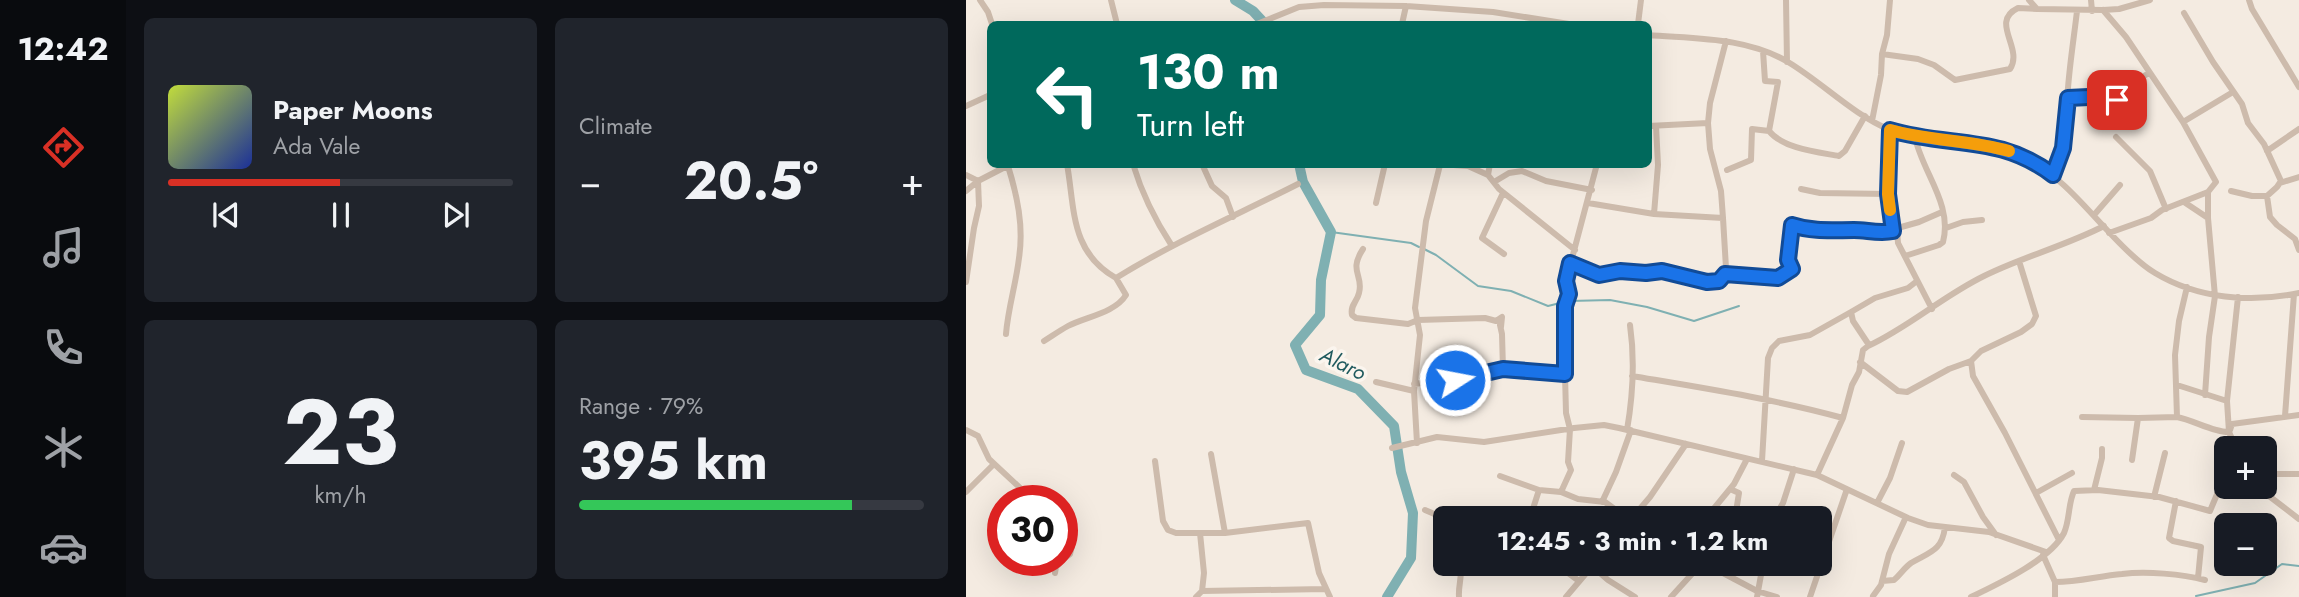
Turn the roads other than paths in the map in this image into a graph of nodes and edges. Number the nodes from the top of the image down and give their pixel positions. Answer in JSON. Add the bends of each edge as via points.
{"nodes":[{"id":1,"x":980,"y":0,"type":"edge"},
{"id":2,"x":1111,"y":0,"type":"edge"},
{"id":3,"x":1451,"y":0,"type":"edge"},
{"id":4,"x":1641,"y":0,"type":"edge"},
{"id":5,"x":1786,"y":0,"type":"edge"},
{"id":6,"x":1890,"y":0,"type":"edge"},
{"id":7,"x":2029,"y":0,"type":"edge"},
{"id":8,"x":2091,"y":0,"type":"edge"},
{"id":9,"x":2150,"y":0,"type":"edge"},
{"id":10,"x":2251,"y":2,"type":"edge"},
{"id":11,"x":1392,"y":3,"type":"edge"},
{"id":12,"x":1406,"y":6,"type":"junction"},
{"id":13,"x":2025,"y":7,"type":"junction"},
{"id":14,"x":1450,"y":9,"type":"junction"},
{"id":15,"x":2037,"y":9,"type":"junction"},
{"id":16,"x":2103,"y":10,"type":"junction"},
{"id":17,"x":2077,"y":11,"type":"junction"},
{"id":18,"x":2092,"y":11,"type":"junction"},
{"id":19,"x":2184,"y":13,"type":"dead end"},
{"id":20,"x":991,"y":21,"type":"edge"},
{"id":21,"x":1116,"y":21,"type":"edge"},
{"id":22,"x":1265,"y":21,"type":"edge"},
{"id":23,"x":1403,"y":21,"type":"edge"},
{"id":24,"x":1550,"y":21,"type":"edge"},
{"id":25,"x":1638,"y":21,"type":"edge"},
{"id":26,"x":1652,"y":36,"type":"edge"},
{"id":27,"x":1726,"y":41,"type":"junction"},
{"id":28,"x":1763,"y":51,"type":"junction"},
{"id":29,"x":1882,"y":54,"type":"junction"},
{"id":30,"x":1787,"y":62,"type":"junction"},
{"id":31,"x":2149,"y":73,"type":"junction"},
{"id":32,"x":2299,"y":87,"type":"edge"},
{"id":33,"x":2234,"y":92,"type":"junction"},
{"id":34,"x":987,"y":96,"type":"edge"},
{"id":35,"x":2110,"y":96,"type":"junction"},
{"id":36,"x":2068,"y":98,"type":"junction"},
{"id":37,"x":966,"y":106,"type":"edge"},
{"id":38,"x":2126,"y":110,"type":"dead end"},
{"id":39,"x":1865,"y":116,"type":"junction"},
{"id":40,"x":1872,"y":121,"type":"junction"},
{"id":41,"x":2183,"y":122,"type":"junction"},
{"id":42,"x":1708,"y":123,"type":"junction"},
{"id":43,"x":1652,"y":126,"type":"edge"},
{"id":44,"x":2299,"y":129,"type":"edge"},
{"id":45,"x":1890,"y":130,"type":"junction"},
{"id":46,"x":1769,"y":131,"type":"junction"},
{"id":47,"x":1915,"y":137,"type":"junction"},
{"id":48,"x":2116,"y":137,"type":"dead end"},
{"id":49,"x":2267,"y":151,"type":"junction"},
{"id":50,"x":1003,"y":168,"type":"edge"},
{"id":51,"x":1010,"y":168,"type":"edge"},
{"id":52,"x":1068,"y":168,"type":"edge"},
{"id":53,"x":1134,"y":168,"type":"edge"},
{"id":54,"x":1204,"y":168,"type":"edge"},
{"id":55,"x":1384,"y":168,"type":"edge"},
{"id":56,"x":1439,"y":168,"type":"edge"},
{"id":57,"x":1472,"y":168,"type":"edge"},
{"id":58,"x":1489,"y":168,"type":"edge"},
{"id":59,"x":1596,"y":168,"type":"edge"},
{"id":60,"x":1727,"y":170,"type":"dead end"},
{"id":61,"x":966,"y":175,"type":"edge"},
{"id":62,"x":1488,"y":175,"type":"junction"},
{"id":63,"x":2053,"y":175,"type":"junction"},
{"id":64,"x":2299,"y":177,"type":"edge"},
{"id":65,"x":978,"y":181,"type":"junction"},
{"id":66,"x":1494,"y":182,"type":"junction"},
{"id":67,"x":2280,"y":183,"type":"junction"},
{"id":68,"x":1298,"y":184,"type":"dead end"},
{"id":69,"x":2120,"y":185,"type":"dead end"},
{"id":70,"x":966,"y":188,"type":"edge"},
{"id":71,"x":1801,"y":189,"type":"dead end"},
{"id":72,"x":1592,"y":190,"type":"junction"},
{"id":73,"x":2231,"y":191,"type":"dead end"},
{"id":74,"x":2208,"y":192,"type":"junction"},
{"id":75,"x":1503,"y":193,"type":"junction"},
{"id":76,"x":1888,"y":194,"type":"junction"},
{"id":77,"x":2267,"y":196,"type":"junction"},
{"id":78,"x":2184,"y":202,"type":"junction"},
{"id":79,"x":1376,"y":203,"type":"dead end"},
{"id":80,"x":1588,"y":203,"type":"junction"},
{"id":81,"x":2166,"y":209,"type":"junction"},
{"id":82,"x":1942,"y":212,"type":"junction"},
{"id":83,"x":1654,"y":214,"type":"junction"},
{"id":84,"x":2094,"y":215,"type":"junction"},
{"id":85,"x":1233,"y":217,"type":"junction"},
{"id":86,"x":1723,"y":218,"type":"junction"},
{"id":87,"x":2208,"y":218,"type":"junction"},
{"id":88,"x":1982,"y":220,"type":"dead end"},
{"id":89,"x":2104,"y":226,"type":"junction"},
{"id":90,"x":1946,"y":228,"type":"junction"},
{"id":91,"x":1895,"y":230,"type":"junction"},
{"id":92,"x":2109,"y":233,"type":"junction"},
{"id":93,"x":1172,"y":246,"type":"junction"},
{"id":94,"x":1363,"y":249,"type":"dead end"},
{"id":95,"x":1575,"y":250,"type":"junction"},
{"id":96,"x":2299,"y":250,"type":"edge"},
{"id":97,"x":1504,"y":254,"type":"dead end"},
{"id":98,"x":1905,"y":256,"type":"junction"},
{"id":99,"x":2019,"y":261,"type":"junction"},
{"id":100,"x":1570,"y":263,"type":"junction"},
{"id":101,"x":1725,"y":274,"type":"junction"},
{"id":102,"x":1116,"y":278,"type":"junction"},
{"id":103,"x":1917,"y":281,"type":"junction"},
{"id":104,"x":966,"y":282,"type":"edge"},
{"id":105,"x":2186,"y":288,"type":"junction"},
{"id":106,"x":2297,"y":293,"type":"edge"},
{"id":107,"x":2216,"y":296,"type":"junction"},
{"id":108,"x":2238,"y":298,"type":"junction"},
{"id":109,"x":1932,"y":309,"type":"junction"},
{"id":110,"x":1851,"y":312,"type":"junction"},
{"id":111,"x":1418,"y":320,"type":"junction"},
{"id":112,"x":1630,"y":325,"type":"dead end"},
{"id":113,"x":1006,"y":334,"type":"dead end"},
{"id":114,"x":1044,"y":341,"type":"dead end"},
{"id":115,"x":1869,"y":345,"type":"junction"},
{"id":116,"x":2289,"y":359,"type":"junction"},
{"id":117,"x":2299,"y":359,"type":"edge"},
{"id":118,"x":1971,"y":361,"type":"junction"},
{"id":119,"x":1860,"y":362,"type":"junction"},
{"id":120,"x":1503,"y":369,"type":"junction"},
{"id":121,"x":1565,"y":374,"type":"junction"},
{"id":122,"x":1632,"y":376,"type":"junction"},
{"id":123,"x":1376,"y":383,"type":"dead end"},
{"id":124,"x":2177,"y":385,"type":"junction"},
{"id":125,"x":1414,"y":388,"type":"junction"},
{"id":126,"x":2205,"y":396,"type":"junction"},
{"id":127,"x":1766,"y":400,"type":"junction"},
{"id":128,"x":2227,"y":401,"type":"junction"},
{"id":129,"x":2299,"y":415,"type":"edge"},
{"id":130,"x":2285,"y":416,"type":"junction"},
{"id":131,"x":2082,"y":417,"type":"dead end"},
{"id":132,"x":2177,"y":417,"type":"junction"},
{"id":133,"x":1843,"y":418,"type":"junction"},
{"id":134,"x":2138,"y":418,"type":"junction"},
{"id":135,"x":1570,"y":429,"type":"junction"},
{"id":136,"x":966,"y":430,"type":"edge"},
{"id":137,"x":1629,"y":430,"type":"junction"},
{"id":138,"x":2230,"y":432,"type":"junction"},
{"id":139,"x":2232,"y":436,"type":"edge"},
{"id":140,"x":1417,"y":443,"type":"junction"},
{"id":141,"x":1902,"y":443,"type":"dead end"},
{"id":142,"x":1686,"y":444,"type":"junction"},
{"id":143,"x":1392,"y":448,"type":"dead end"},
{"id":144,"x":2102,"y":449,"type":"dead end"},
{"id":145,"x":2165,"y":453,"type":"dead end"},
{"id":146,"x":1212,"y":454,"type":"dead end"},
{"id":147,"x":1747,"y":460,"type":"junction"},
{"id":148,"x":2132,"y":460,"type":"dead end"},
{"id":149,"x":1155,"y":461,"type":"dead end"},
{"id":150,"x":1762,"y":461,"type":"junction"},
{"id":151,"x":994,"y":464,"type":"junction"},
{"id":152,"x":1794,"y":469,"type":"junction"},
{"id":153,"x":2072,"y":473,"type":"dead end"},
{"id":154,"x":2277,"y":474,"type":"edge"},
{"id":155,"x":2299,"y":474,"type":"edge"},
{"id":156,"x":1817,"y":475,"type":"junction"},
{"id":157,"x":1954,"y":475,"type":"dead end"},
{"id":158,"x":1500,"y":476,"type":"dead end"},
{"id":159,"x":1017,"y":485,"type":"edge"},
{"id":160,"x":1730,"y":489,"type":"junction"},
{"id":161,"x":1847,"y":489,"type":"junction"},
{"id":162,"x":1539,"y":490,"type":"junction"},
{"id":163,"x":2094,"y":490,"type":"junction"},
{"id":164,"x":966,"y":492,"type":"edge"},
{"id":165,"x":1561,"y":492,"type":"junction"},
{"id":166,"x":2036,"y":493,"type":"junction"},
{"id":167,"x":2154,"y":496,"type":"junction"},
{"id":168,"x":2215,"y":499,"type":"edge"},
{"id":169,"x":2273,"y":499,"type":"edge"},
{"id":170,"x":2176,"y":501,"type":"junction"},
{"id":171,"x":1602,"y":502,"type":"junction"},
{"id":172,"x":1877,"y":503,"type":"junction"},
{"id":173,"x":1534,"y":506,"type":"edge"},
{"id":174,"x":1609,"y":506,"type":"edge"},
{"id":175,"x":1641,"y":506,"type":"edge"},
{"id":176,"x":1716,"y":506,"type":"edge"},
{"id":177,"x":1737,"y":506,"type":"edge"},
{"id":178,"x":1780,"y":506,"type":"edge"},
{"id":179,"x":1424,"y":510,"type":"dead end"},
{"id":180,"x":1433,"y":514,"type":"edge"},
{"id":181,"x":1906,"y":517,"type":"junction"},
{"id":182,"x":2299,"y":519,"type":"edge"},
{"id":183,"x":1945,"y":527,"type":"junction"},
{"id":184,"x":1200,"y":533,"type":"junction"},
{"id":185,"x":1225,"y":533,"type":"junction"},
{"id":186,"x":1996,"y":535,"type":"junction"},
{"id":187,"x":2059,"y":540,"type":"junction"},
{"id":188,"x":2045,"y":553,"type":"junction"},
{"id":189,"x":1461,"y":576,"type":"edge"},
{"id":190,"x":1572,"y":576,"type":"edge"},
{"id":191,"x":1585,"y":576,"type":"edge"},
{"id":192,"x":1604,"y":576,"type":"edge"},
{"id":193,"x":1692,"y":576,"type":"edge"},
{"id":194,"x":1725,"y":576,"type":"edge"},
{"id":195,"x":1761,"y":576,"type":"edge"},
{"id":196,"x":1882,"y":580,"type":"junction"},
{"id":197,"x":1580,"y":582,"type":"junction"},
{"id":198,"x":2055,"y":582,"type":"junction"},
{"id":199,"x":1325,"y":589,"type":"junction"},
{"id":200,"x":1988,"y":589,"type":"junction"},
{"id":201,"x":1202,"y":591,"type":"junction"},
{"id":202,"x":1757,"y":594,"type":"edge"},
{"id":203,"x":1873,"y":596,"type":"edge"},
{"id":204,"x":1196,"y":597,"type":"edge"},
{"id":205,"x":1329,"y":597,"type":"edge"},
{"id":206,"x":1459,"y":597,"type":"edge"},
{"id":207,"x":1566,"y":597,"type":"edge"},
{"id":208,"x":1635,"y":597,"type":"edge"},
{"id":209,"x":1671,"y":597,"type":"edge"},
{"id":210,"x":1777,"y":597,"type":"edge"},
{"id":211,"x":1810,"y":597,"type":"edge"},
{"id":212,"x":1971,"y":597,"type":"edge"},
{"id":213,"x":1993,"y":597,"type":"edge"},
{"id":214,"x":2055,"y":597,"type":"edge"}],
"edges":[{"from":1,"to":20,"type":"street"},
{"from":2,"to":21,"type":"street"},
{"from":3,"to":14,"type":"street"},
{"from":4,"to":25,"type":"street"},
{"from":5,"to":30,"type":"street"},
{"from":6,"to":29,"type":"street"},
{"from":7,"to":13,"type":"street"},
{"from":7,"to":15,"type":"street"},
{"from":8,"to":18,"type":"street"},
{"from":9,"to":16,"type":"street"},
{"from":10,"to":32,"type":"street"},
{"from":11,"to":12,"type":"street"},
{"from":11,"to":22,"type":"street","via":[[1299,7]]},
{"from":12,"to":14,"type":"street"},
{"from":12,"to":23,"type":"street"},
{"from":13,"to":15,"type":"street"},
{"from":13,"to":29,"type":"street","via":[[2011,12],[2005,22],[2015,59],[2010,69],[1955,80],[1926,62]]},
{"from":14,"to":24,"type":"street"},
{"from":15,"to":17,"type":"street"},
{"from":16,"to":18,"type":"street"},
{"from":16,"to":31,"type":"street"},
{"from":17,"to":18,"type":"street"},
{"from":17,"to":36,"type":"street"},
{"from":19,"to":33,"type":"street"},
{"from":26,"to":27,"type":"street"},
{"from":27,"to":28,"type":"street"},
{"from":27,"to":42,"type":"street"},
{"from":28,"to":30,"type":"street"},
{"from":28,"to":46,"type":"street","via":[[1765,81],[1779,82]]},
{"from":29,"to":40,"type":"street"},
{"from":30,"to":39,"type":"street"},
{"from":31,"to":35,"type":"street"},
{"from":31,"to":41,"type":"street"},
{"from":33,"to":41,"type":"street"},
{"from":33,"to":49,"type":"street"},
{"from":34,"to":37,"type":"street"},
{"from":35,"to":36,"type":"street"},
{"from":35,"to":38,"type":"street"},
{"from":36,"to":63,"type":"street","via":[[2063,148]]},
{"from":39,"to":40,"type":"street"},
{"from":39,"to":46,"type":"street","via":[[1839,156],[1782,141]]},
{"from":40,"to":45,"type":"street"},
{"from":41,"to":74,"type":"street","via":[[2216,182]]},
{"from":42,"to":43,"type":"street"},
{"from":42,"to":86,"type":"street"},
{"from":43,"to":83,"type":"street","via":[[1658,165]]},
{"from":44,"to":49,"type":"street"},
{"from":45,"to":47,"type":"street"},
{"from":45,"to":76,"type":"street"},
{"from":46,"to":60,"type":"street","via":[[1752,129],[1751,160]]},
{"from":47,"to":63,"type":"street","via":[[1990,145],[2021,155]]},
{"from":47,"to":82,"type":"street"},
{"from":48,"to":81,"type":"street","via":[[2150,171]]},
{"from":49,"to":67,"type":"street"},
{"from":50,"to":65,"type":"street"},
{"from":51,"to":113,"type":"street","via":[[1019,210],[1020,256]]},
{"from":52,"to":102,"type":"street","via":[[1075,226],[1096,264]]},
{"from":53,"to":93,"type":"street","via":[[1154,218]]},
{"from":54,"to":85,"type":"street","via":[[1212,186],[1226,198]]},
{"from":55,"to":79,"type":"street"},
{"from":56,"to":111,"type":"street","via":[[1420,253]]},
{"from":57,"to":62,"type":"street"},
{"from":58,"to":62,"type":"street"},
{"from":59,"to":72,"type":"street"},
{"from":61,"to":65,"type":"street"},
{"from":62,"to":66,"type":"street"},
{"from":63,"to":84,"type":"street"},
{"from":64,"to":67,"type":"street"},
{"from":65,"to":70,"type":"street"},
{"from":65,"to":104,"type":"street","via":[[979,206]]},
{"from":66,"to":72,"type":"street","via":[[1522,171]]},
{"from":66,"to":75,"type":"street"},
{"from":67,"to":77,"type":"street"},
{"from":68,"to":85,"type":"street"},
{"from":69,"to":84,"type":"street"},
{"from":71,"to":76,"type":"street"},
{"from":72,"to":80,"type":"street"},
{"from":73,"to":77,"type":"street"},
{"from":74,"to":78,"type":"street"},
{"from":74,"to":87,"type":"street"},
{"from":75,"to":95,"type":"street"},
{"from":75,"to":97,"type":"street","via":[[1482,238]]},
{"from":76,"to":91,"type":"street"},
{"from":77,"to":96,"type":"street","via":[[2270,216],[2295,239]]},
{"from":78,"to":81,"type":"street"},
{"from":78,"to":87,"type":"street"},
{"from":80,"to":83,"type":"street"},
{"from":80,"to":95,"type":"street"},
{"from":81,"to":92,"type":"street"},
{"from":82,"to":90,"type":"street"},
{"from":82,"to":91,"type":"street"},
{"from":83,"to":86,"type":"street"},
{"from":84,"to":89,"type":"street"},
{"from":85,"to":93,"type":"street"},
{"from":86,"to":101,"type":"street"},
{"from":87,"to":107,"type":"street"},
{"from":88,"to":90,"type":"street"},
{"from":89,"to":92,"type":"street"},
{"from":89,"to":99,"type":"street"},
{"from":90,"to":98,"type":"street","via":[[1939,245]]},
{"from":91,"to":98,"type":"street"},
{"from":91,"to":101,"type":"street","via":[[1815,230],[1792,225],[1788,260],[1792,269],[1778,278]]},
{"from":92,"to":105,"type":"street","via":[[2154,273]]},
{"from":93,"to":102,"type":"street"},
{"from":94,"to":111,"type":"street","via":[[1355,265],[1359,292],[1352,315],[1391,323]]},
{"from":95,"to":100,"type":"street"},
{"from":98,"to":103,"type":"street"},
{"from":99,"to":109,"type":"street","via":[[1982,277]]},
{"from":99,"to":118,"type":"street","via":[[2035,320]]},
{"from":100,"to":101,"type":"street","via":[[1599,275],[1662,271],[1715,282]]},
{"from":100,"to":121,"type":"street"},
{"from":102,"to":114,"type":"street","via":[[1126,295],[1123,300]]},
{"from":103,"to":109,"type":"street"},
{"from":103,"to":110,"type":"street"},
{"from":105,"to":107,"type":"street"},
{"from":105,"to":124,"type":"street","via":[[2175,355]]},
{"from":106,"to":108,"type":"street"},
{"from":106,"to":116,"type":"street"},
{"from":107,"to":108,"type":"street"},
{"from":107,"to":126,"type":"street"},
{"from":108,"to":128,"type":"street"},
{"from":109,"to":115,"type":"street"},
{"from":110,"to":115,"type":"street"},
{"from":110,"to":127,"type":"street","via":[[1810,335],[1779,341],[1772,348]]},
{"from":111,"to":120,"type":"street","via":[[1486,318],[1499,324]]},
{"from":111,"to":125,"type":"street"},
{"from":112,"to":122,"type":"street"},
{"from":115,"to":119,"type":"street"},
{"from":116,"to":117,"type":"street"},
{"from":116,"to":130,"type":"street"},
{"from":118,"to":119,"type":"street","via":[[1902,392]]},
{"from":118,"to":166,"type":"street","via":[[1973,376]]},
{"from":119,"to":133,"type":"street"},
{"from":120,"to":121,"type":"street"},
{"from":120,"to":125,"type":"street"},
{"from":121,"to":135,"type":"street"},
{"from":122,"to":127,"type":"street"},
{"from":122,"to":137,"type":"street"},
{"from":123,"to":125,"type":"street"},
{"from":124,"to":126,"type":"street"},
{"from":124,"to":132,"type":"street"},
{"from":125,"to":140,"type":"street"},
{"from":126,"to":128,"type":"street"},
{"from":127,"to":133,"type":"street"},
{"from":127,"to":150,"type":"street"},
{"from":128,"to":138,"type":"street"},
{"from":129,"to":130,"type":"street"},
{"from":130,"to":138,"type":"street","via":[[2232,424]]},
{"from":131,"to":134,"type":"street"},
{"from":132,"to":134,"type":"street"},
{"from":132,"to":138,"type":"street"},
{"from":133,"to":156,"type":"street"},
{"from":134,"to":148,"type":"street"},
{"from":135,"to":137,"type":"street","via":[[1604,425]]},
{"from":135,"to":140,"type":"street","via":[[1484,442],[1437,438]]},
{"from":135,"to":165,"type":"street","via":[[1571,470]]},
{"from":136,"to":151,"type":"street","via":[[978,436]]},
{"from":137,"to":142,"type":"street"},
{"from":137,"to":171,"type":"street"},
{"from":138,"to":139,"type":"street"},
{"from":140,"to":143,"type":"street"},
{"from":141,"to":172,"type":"street"},
{"from":142,"to":147,"type":"street"},
{"from":142,"to":175,"type":"street"},
{"from":144,"to":163,"type":"street"},
{"from":145,"to":167,"type":"street"},
{"from":146,"to":185,"type":"street"},
{"from":147,"to":150,"type":"street"},
{"from":147,"to":160,"type":"street"},
{"from":149,"to":184,"type":"street","via":[[1166,527],[1177,533]]},
{"from":150,"to":152,"type":"street"},
{"from":151,"to":159,"type":"street"},
{"from":151,"to":164,"type":"street"},
{"from":152,"to":156,"type":"street"},
{"from":152,"to":178,"type":"street"},
{"from":153,"to":166,"type":"street"},
{"from":154,"to":155,"type":"street"},
{"from":156,"to":161,"type":"street"},
{"from":157,"to":186,"type":"street","via":[[1964,482]]},
{"from":158,"to":162,"type":"street"},
{"from":160,"to":176,"type":"street"},
{"from":160,"to":177,"type":"street","via":[[1739,493]]},
{"from":161,"to":172,"type":"street"},
{"from":161,"to":211,"type":"street"},
{"from":162,"to":165,"type":"street"},
{"from":162,"to":173,"type":"street"},
{"from":163,"to":167,"type":"street"},
{"from":163,"to":187,"type":"street","via":[[2074,491]]},
{"from":165,"to":171,"type":"street"},
{"from":166,"to":187,"type":"street"},
{"from":167,"to":170,"type":"street"},
{"from":168,"to":170,"type":"street","via":[[2210,511]]},
{"from":169,"to":182,"type":"street"},
{"from":170,"to":198,"type":"street","via":[[2169,538],[2201,547],[2202,579],[2124,573]]},
{"from":171,"to":174,"type":"street"},
{"from":172,"to":181,"type":"street"},
{"from":179,"to":180,"type":"street"},
{"from":181,"to":183,"type":"street"},
{"from":181,"to":196,"type":"street"},
{"from":183,"to":186,"type":"street"},
{"from":183,"to":196,"type":"street","via":[[1941,545],[1894,580]]},
{"from":184,"to":185,"type":"street"},
{"from":184,"to":201,"type":"street"},
{"from":185,"to":199,"type":"street","via":[[1308,523]]},
{"from":186,"to":188,"type":"street"},
{"from":187,"to":188,"type":"street"},
{"from":188,"to":198,"type":"street"},
{"from":188,"to":200,"type":"street"},
{"from":189,"to":206,"type":"street"},
{"from":190,"to":197,"type":"street"},
{"from":191,"to":197,"type":"street"},
{"from":192,"to":208,"type":"street"},
{"from":193,"to":209,"type":"street"},
{"from":194,"to":202,"type":"street"},
{"from":195,"to":202,"type":"street"},
{"from":196,"to":203,"type":"street"},
{"from":197,"to":207,"type":"street"},
{"from":198,"to":214,"type":"street"},
{"from":199,"to":201,"type":"street"},
{"from":199,"to":205,"type":"street"},
{"from":200,"to":212,"type":"street"},
{"from":200,"to":213,"type":"street"},
{"from":201,"to":204,"type":"street"},
{"from":202,"to":210,"type":"street"}]}
